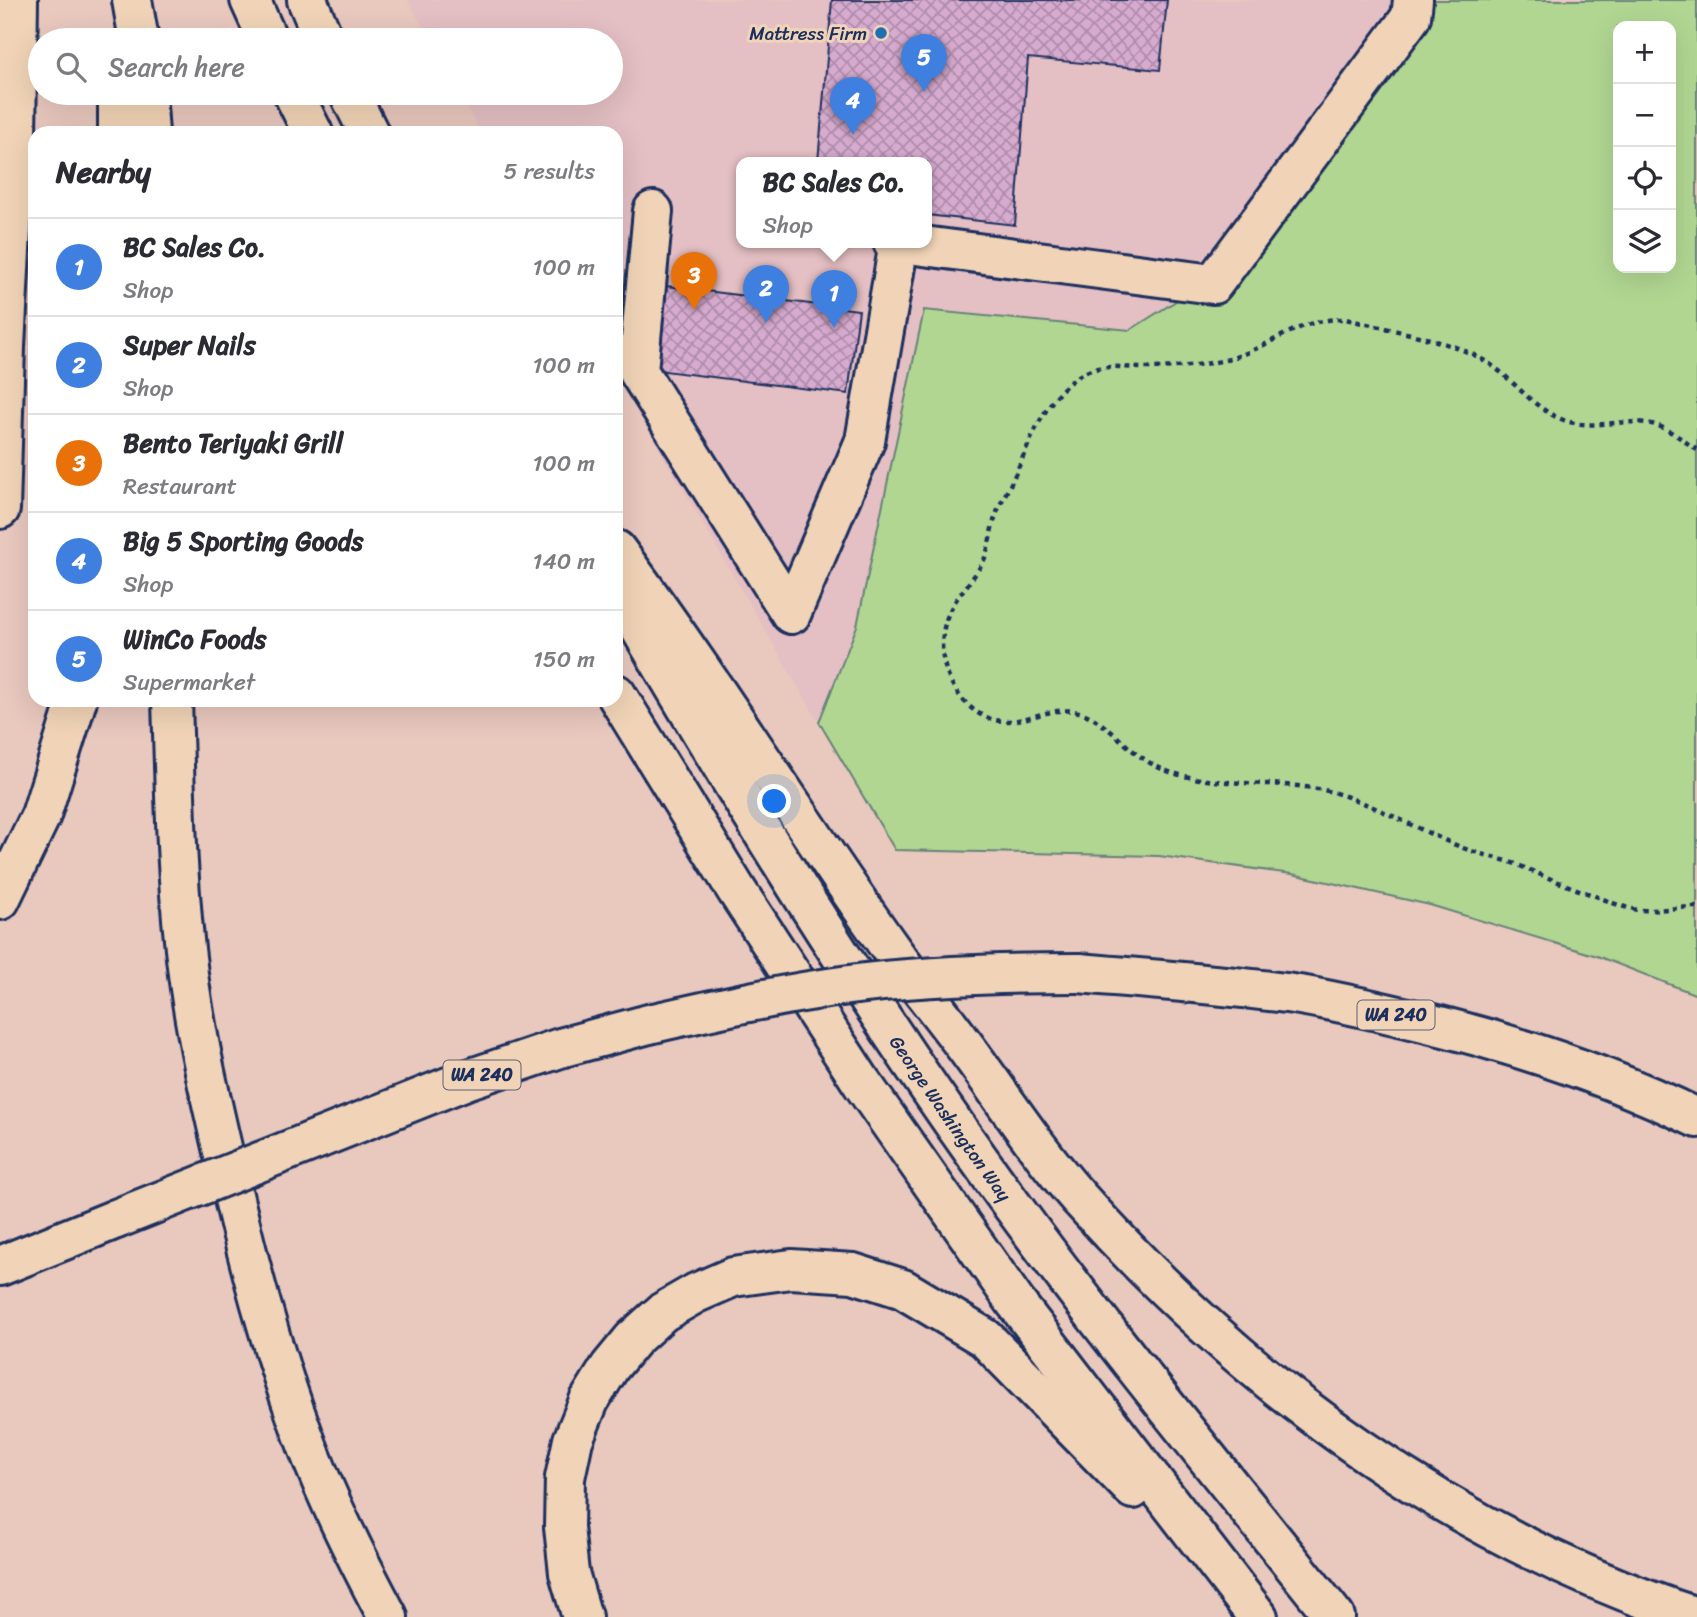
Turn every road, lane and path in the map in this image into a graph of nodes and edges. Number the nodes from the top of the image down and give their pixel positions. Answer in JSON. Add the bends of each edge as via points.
{"nodes":[{"id":1,"x":117,"y":0,"type":"edge"},
{"id":2,"x":132,"y":0,"type":"edge"},
{"id":3,"x":250,"y":0,"type":"edge"},
{"id":4,"x":307,"y":0,"type":"edge"},
{"id":5,"x":1413,"y":0,"type":"edge"},
{"id":6,"x":12,"y":11,"type":"edge"},
{"id":7,"x":118,"y":28,"type":"edge"},
{"id":8,"x":137,"y":28,"type":"edge"},
{"id":9,"x":263,"y":28,"type":"edge"},
{"id":10,"x":319,"y":28,"type":"edge"},
{"id":11,"x":118,"y":105,"type":"edge"},
{"id":12,"x":147,"y":105,"type":"edge"},
{"id":13,"x":299,"y":105,"type":"edge"},
{"id":14,"x":355,"y":105,"type":"edge"},
{"id":15,"x":118,"y":126,"type":"edge"},
{"id":16,"x":148,"y":126,"type":"edge"},
{"id":17,"x":310,"y":126,"type":"edge"},
{"id":18,"x":366,"y":126,"type":"edge"},
{"id":19,"x":653,"y":211,"type":"dead end"},
{"id":20,"x":932,"y":247,"type":"edge"},
{"id":21,"x":898,"y":248,"type":"edge"},
{"id":22,"x":2,"y":348,"type":"edge"},
{"id":23,"x":1697,"y":450,"type":"edge"},
{"id":24,"x":0,"y":509,"type":"edge"},
{"id":25,"x":623,"y":559,"type":"edge"},
{"id":26,"x":623,"y":599,"type":"edge"},
{"id":27,"x":623,"y":705,"type":"edge"},
{"id":28,"x":76,"y":707,"type":"edge"},
{"id":29,"x":172,"y":707,"type":"edge"},
{"id":30,"x":0,"y":900,"type":"edge"},
{"id":31,"x":1697,"y":907,"type":"edge"},
{"id":32,"x":1697,"y":1118,"type":"edge"},
{"id":33,"x":0,"y":1266,"type":"edge"},
{"id":34,"x":1256,"y":1614,"type":"edge"},
{"id":35,"x":388,"y":1617,"type":"edge"},
{"id":36,"x":582,"y":1617,"type":"edge"},
{"id":37,"x":1335,"y":1617,"type":"edge"},
{"id":38,"x":1696,"y":1617,"type":"edge"}],
"edges":[{"from":1,"to":7,"type":"main road"},
{"from":2,"to":8,"type":"main road"},
{"from":3,"to":9,"type":"main road"},
{"from":4,"to":10,"type":"main road"},
{"from":5,"to":20,"type":"main road","via":[[1410,17],[1213,284]]},
{"from":6,"to":22,"type":"main road","via":[[16,135]]},
{"from":11,"to":15,"type":"main road"},
{"from":12,"to":16,"type":"main road"},
{"from":13,"to":17,"type":"main road"},
{"from":14,"to":18,"type":"main road"},
{"from":19,"to":21,"type":"main road","via":[[638,371],[791,614],[865,441]]},
{"from":22,"to":24,"type":"main road"},
{"from":23,"to":31,"type":"path","via":[[1673,433],[1647,423],[1590,426],[1561,420],[1472,353],[1346,319],[1312,322],[1227,360],[1172,367],[1095,368],[1066,384],[1042,417],[996,513],[985,558],[953,601],[942,649],[958,694],[983,716],[999,722],[1066,710],[1082,713],[1139,756],[1186,777],[1325,790],[1463,848],[1507,860],[1623,906],[1639,910]]},
{"from":25,"to":38,"type":"main road","via":[[891,949],[1014,1116],[1077,1195],[1162,1284],[1235,1352],[1330,1429],[1419,1489],[1484,1527],[1587,1576]]},
{"from":26,"to":37,"type":"main road","name":"George Washington Way","via":[[833,945],[978,1158],[1109,1334]]},
{"from":27,"to":34,"type":"main road","via":[[870,1094],[1016,1303]]},
{"from":28,"to":30,"type":"main road","via":[[41,815]]},
{"from":29,"to":35,"type":"main road","via":[[179,882],[188,975],[239,1222],[307,1445],[353,1551]]},
{"from":32,"to":33,"type":"main road","number":"WA 240","bridge":true,"via":[[1475,1034],[1288,993],[1079,973],[1001,973],[850,985],[758,1000],[560,1048],[466,1080]]},
{"from":34,"to":36,"type":"main road","via":[[985,1338],[903,1289],[853,1273],[791,1269],[733,1277],[663,1312],[610,1367],[589,1401],[573,1440],[565,1478],[569,1573]]}]}
